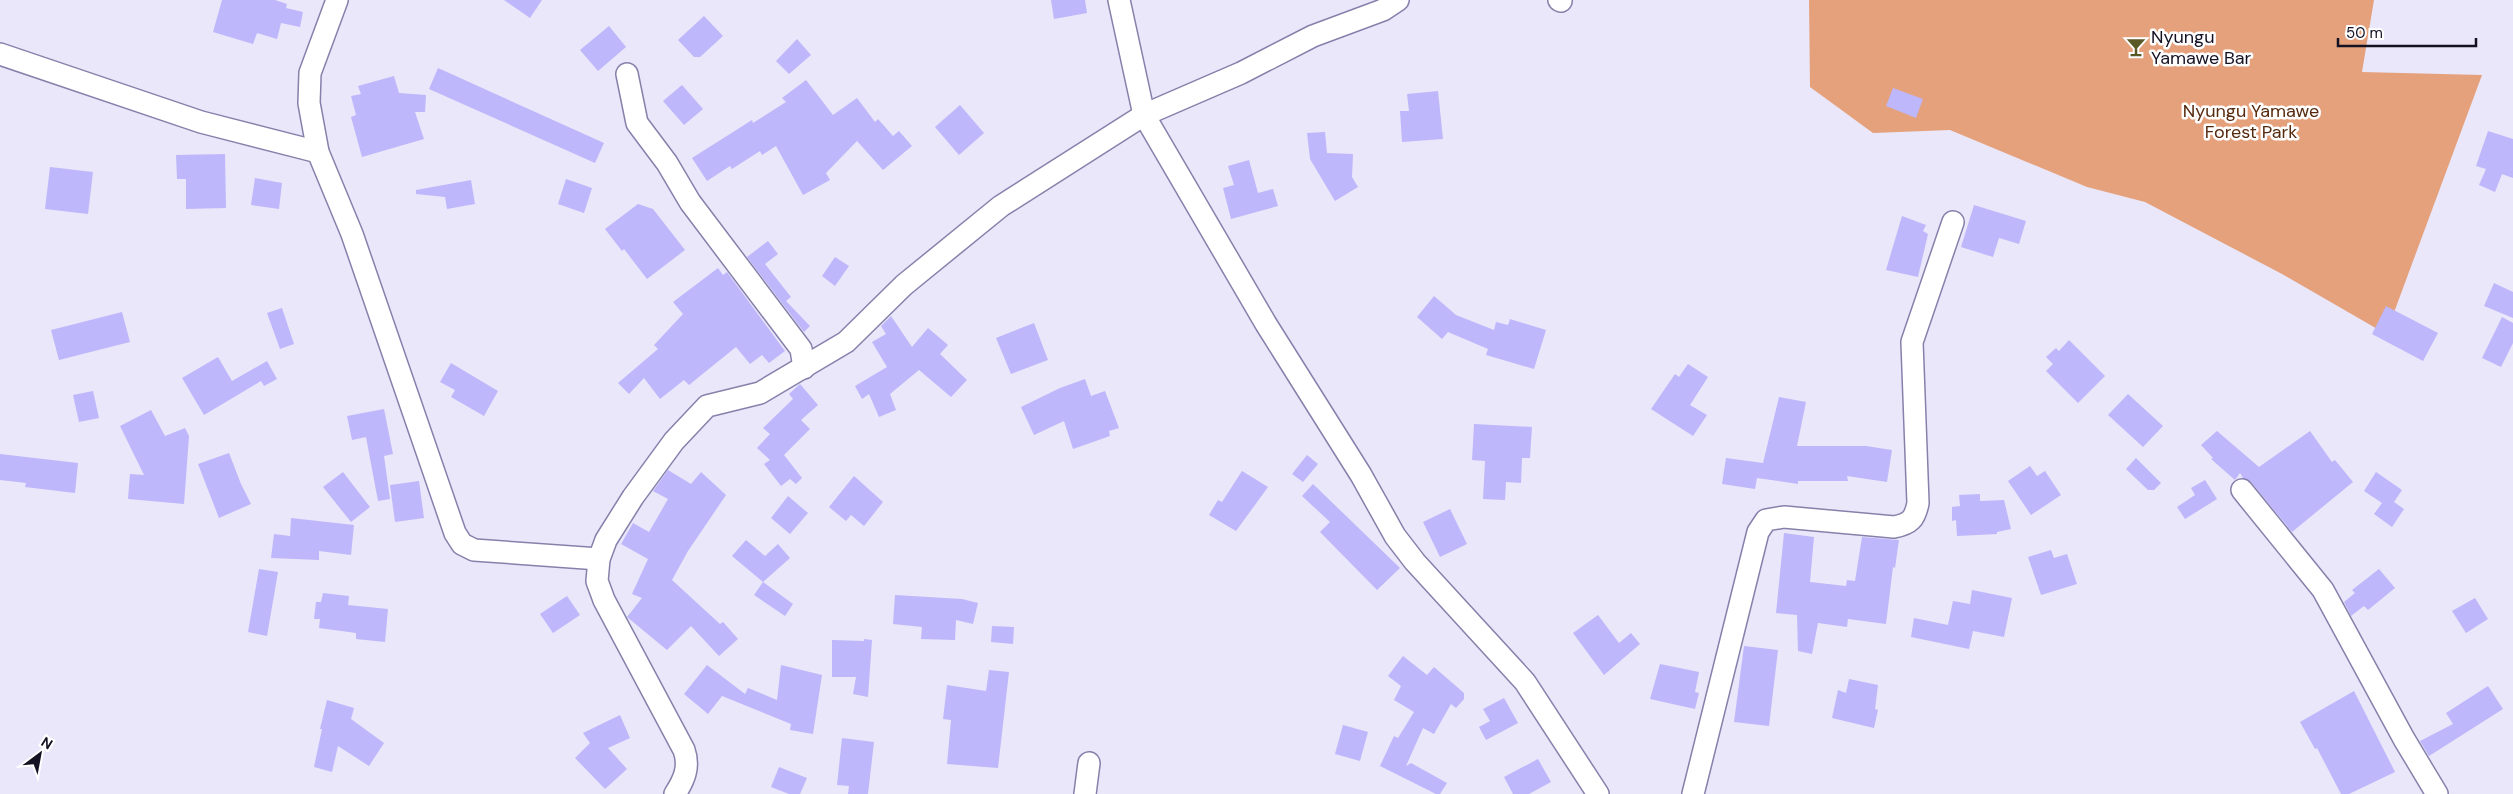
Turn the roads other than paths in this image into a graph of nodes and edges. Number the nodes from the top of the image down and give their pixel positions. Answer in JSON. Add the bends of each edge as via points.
{"nodes":[{"id":1,"x":337,"y":0,"type":"edge"},
{"id":2,"x":1119,"y":0,"type":"edge"},
{"id":3,"x":1398,"y":0,"type":"edge"},
{"id":4,"x":0,"y":54,"type":"edge"},
{"id":5,"x":627,"y":74,"type":"dead end"},
{"id":6,"x":1144,"y":115,"type":"junction"},
{"id":7,"x":318,"y":152,"type":"junction"},
{"id":8,"x":1952,"y":222,"type":"dead end"},
{"id":9,"x":804,"y":368,"type":"junction"},
{"id":10,"x":2242,"y":490,"type":"dead end"},
{"id":11,"x":599,"y":559,"type":"junction"},
{"id":12,"x":1089,"y":763,"type":"dead end"},
{"id":13,"x":675,"y":794,"type":"edge"},
{"id":14,"x":1085,"y":794,"type":"edge"},
{"id":15,"x":1598,"y":794,"type":"edge"},
{"id":16,"x":1693,"y":794,"type":"edge"},
{"id":17,"x":2437,"y":794,"type":"edge"}],
"edges":[{"from":1,"to":7,"type":"street","via":[[310,73],[309,103]]},
{"from":2,"to":6,"type":"street"},
{"from":3,"to":6,"type":"street","via":[[1383,10],[1313,36],[1241,73]]},
{"from":4,"to":7,"type":"street","via":[[201,122]]},
{"from":5,"to":9,"type":"street","via":[[637,123],[667,162],[690,202],[801,349]]},
{"from":6,"to":9,"type":"street","via":[[1001,206],[904,285],[846,342]]},
{"from":6,"to":15,"type":"street","via":[[1395,536],[1525,682]]},
{"from":7,"to":11,"type":"street","via":[[352,234],[455,533],[462,544],[474,550]]},
{"from":8,"to":16,"type":"street","via":[[1912,342],[1916,515],[1907,524],[1894,527],[1784,517],[1766,520],[1758,532]]},
{"from":9,"to":11,"type":"street","via":[[760,393],[707,406],[674,441],[650,474],[606,540]]},
{"from":10,"to":17,"type":"street","via":[[2323,590]]},
{"from":11,"to":13,"type":"street","via":[[597,581],[604,600],[686,755],[686,770]]},
{"from":12,"to":14,"type":"street"}]}
